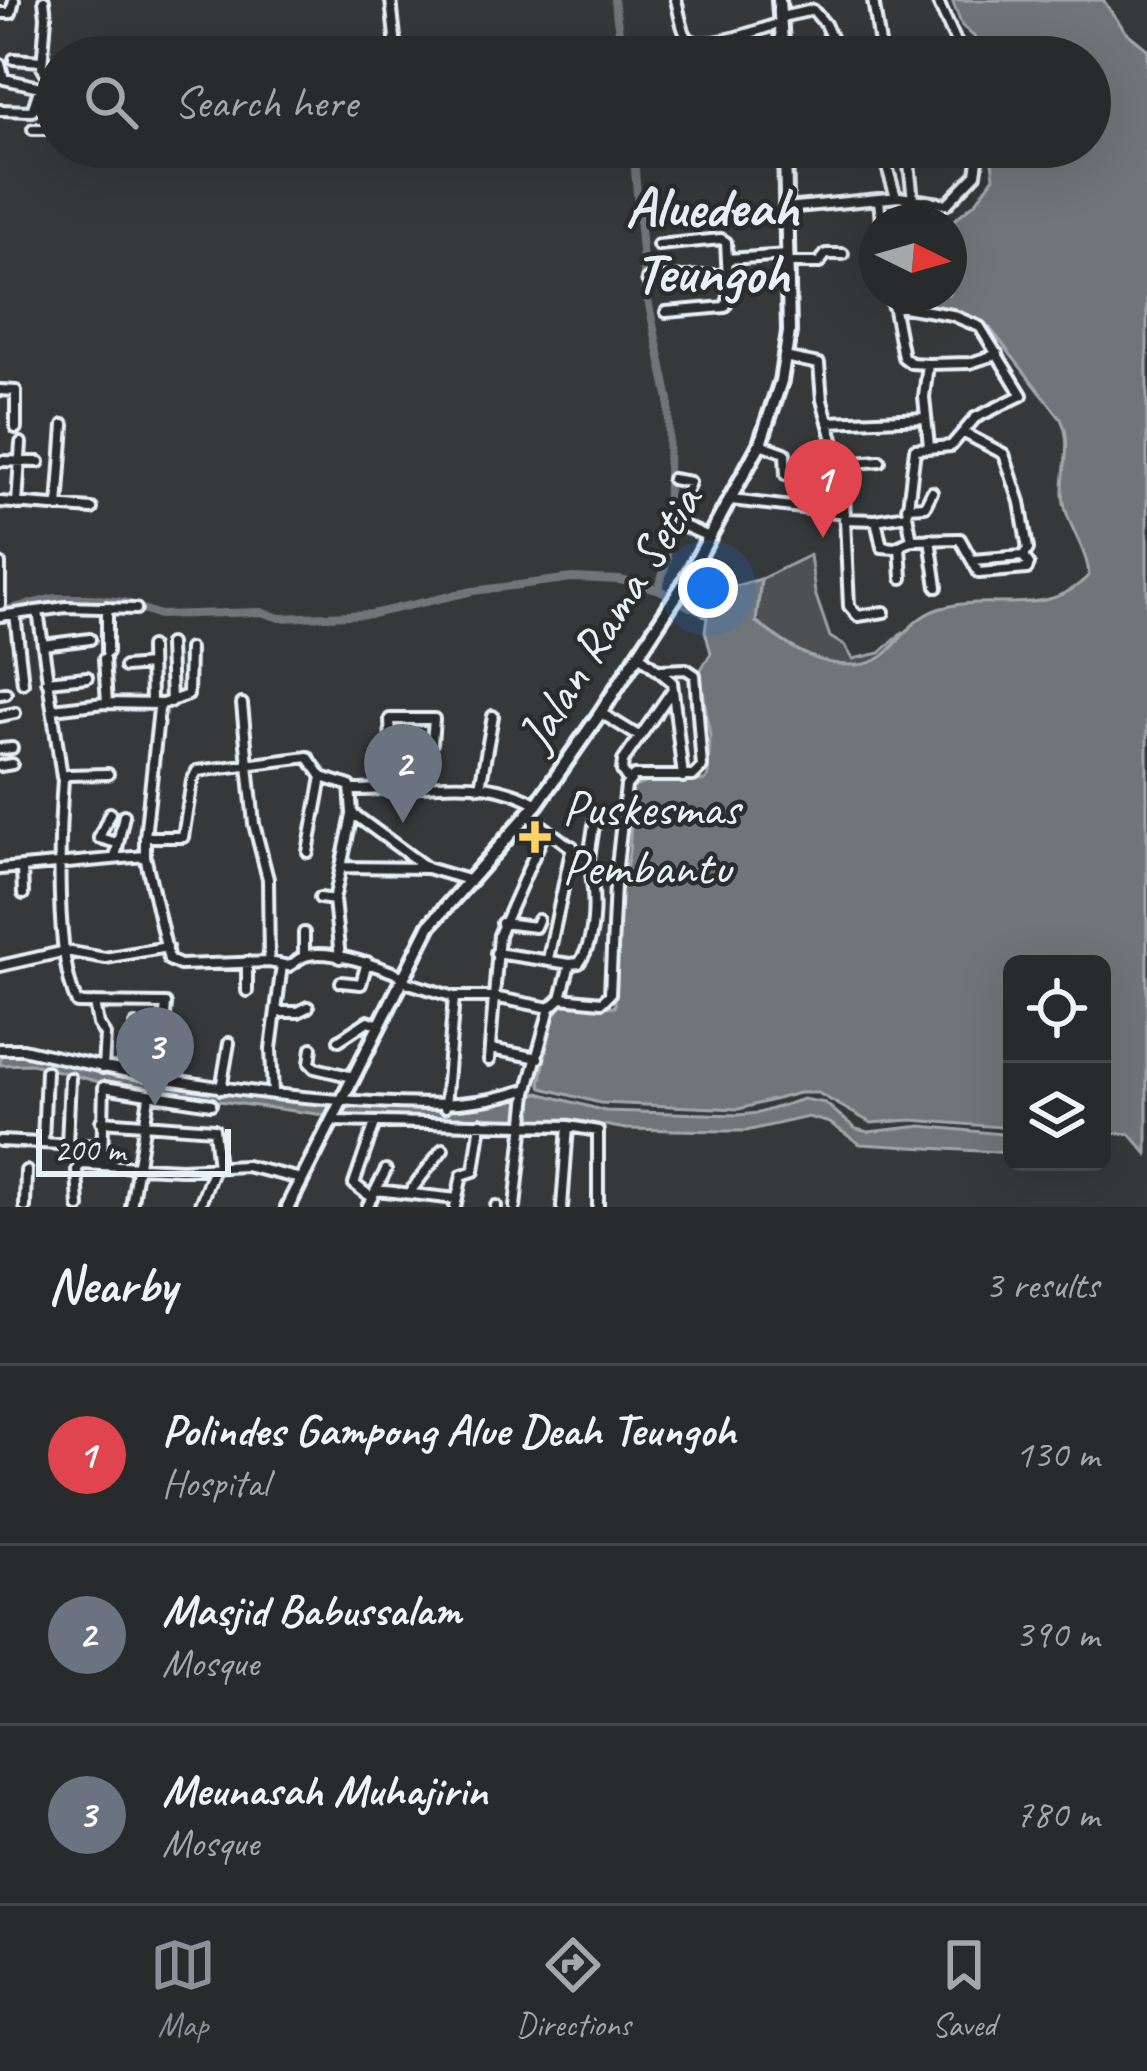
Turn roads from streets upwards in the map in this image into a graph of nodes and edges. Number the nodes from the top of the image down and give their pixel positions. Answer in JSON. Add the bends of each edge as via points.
{"nodes":[{"id":1,"x":14,"y":0,"type":"edge"},
{"id":2,"x":44,"y":0,"type":"edge"},
{"id":3,"x":391,"y":0,"type":"edge"},
{"id":4,"x":676,"y":0,"type":"edge"},
{"id":5,"x":779,"y":0,"type":"edge"},
{"id":6,"x":873,"y":0,"type":"edge"},
{"id":7,"x":938,"y":0,"type":"edge"},
{"id":8,"x":815,"y":5,"type":"edge"},
{"id":9,"x":0,"y":13,"type":"edge"},
{"id":10,"x":781,"y":20,"type":"junction"},
{"id":11,"x":45,"y":36,"type":"edge"},
{"id":12,"x":395,"y":36,"type":"edge"},
{"id":13,"x":687,"y":36,"type":"edge"},
{"id":14,"x":726,"y":36,"type":"edge"},
{"id":15,"x":782,"y":36,"type":"edge"},
{"id":16,"x":830,"y":36,"type":"edge"},
{"id":17,"x":879,"y":36,"type":"edge"},
{"id":18,"x":954,"y":36,"type":"edge"},
{"id":19,"x":14,"y":59,"type":"dead end"},
{"id":20,"x":36,"y":61,"type":"edge"},
{"id":21,"x":0,"y":64,"type":"edge"},
{"id":22,"x":36,"y":84,"type":"edge"},
{"id":23,"x":36,"y":99,"type":"edge"},
{"id":24,"x":0,"y":110,"type":"edge"},
{"id":25,"x":785,"y":168,"type":"edge"},
{"id":26,"x":887,"y":168,"type":"edge"},
{"id":27,"x":909,"y":168,"type":"edge"},
{"id":28,"x":976,"y":168,"type":"edge"},
{"id":29,"x":896,"y":198,"type":"junction"},
{"id":30,"x":879,"y":199,"type":"junction"},
{"id":31,"x":913,"y":199,"type":"junction"},
{"id":32,"x":925,"y":201,"type":"junction"},
{"id":33,"x":879,"y":204,"type":"edge"},
{"id":34,"x":924,"y":204,"type":"edge"},
{"id":35,"x":785,"y":208,"type":"junction"},
{"id":36,"x":658,"y":245,"type":"dead end"},
{"id":37,"x":843,"y":254,"type":"dead end"},
{"id":38,"x":727,"y":259,"type":"junction"},
{"id":39,"x":788,"y":259,"type":"junction"},
{"id":40,"x":728,"y":274,"type":"junction"},
{"id":41,"x":647,"y":280,"type":"dead end"},
{"id":42,"x":666,"y":312,"type":"dead end"},
{"id":43,"x":894,"y":312,"type":"edge"},
{"id":44,"x":940,"y":312,"type":"edge"},
{"id":45,"x":998,"y":354,"type":"junction"},
{"id":46,"x":784,"y":357,"type":"junction"},
{"id":47,"x":928,"y":364,"type":"junction"},
{"id":48,"x":0,"y":390,"type":"edge"},
{"id":49,"x":926,"y":418,"type":"junction"},
{"id":50,"x":829,"y":422,"type":"junction"},
{"id":51,"x":64,"y":425,"type":"dead end"},
{"id":52,"x":16,"y":428,"type":"dead end"},
{"id":53,"x":964,"y":433,"type":"junction"},
{"id":54,"x":21,"y":442,"type":"dead end"},
{"id":55,"x":760,"y":444,"type":"junction"},
{"id":56,"x":929,"y":446,"type":"junction"},
{"id":57,"x":0,"y":461,"type":"edge"},
{"id":58,"x":880,"y":461,"type":"dead end"},
{"id":59,"x":20,"y":462,"type":"junction"},
{"id":60,"x":39,"y":462,"type":"dead end"},
{"id":61,"x":840,"y":464,"type":"junction"},
{"id":62,"x":785,"y":475,"type":"dead end"},
{"id":63,"x":672,"y":479,"type":"dead end"},
{"id":64,"x":932,"y":492,"type":"dead end"},
{"id":65,"x":730,"y":500,"type":"junction"},
{"id":66,"x":0,"y":502,"type":"edge"},
{"id":67,"x":17,"y":503,"type":"junction"},
{"id":68,"x":58,"y":507,"type":"junction"},
{"id":69,"x":92,"y":509,"type":"dead end"},
{"id":70,"x":907,"y":511,"type":"junction"},
{"id":71,"x":844,"y":516,"type":"junction"},
{"id":72,"x":877,"y":520,"type":"junction"},
{"id":73,"x":709,"y":537,"type":"junction"},
{"id":74,"x":930,"y":539,"type":"junction"},
{"id":75,"x":912,"y":540,"type":"junction"},
{"id":76,"x":899,"y":546,"type":"junction"},
{"id":77,"x":0,"y":564,"type":"edge"},
{"id":78,"x":902,"y":578,"type":"dead end"},
{"id":79,"x":937,"y":586,"type":"dead end"},
{"id":80,"x":0,"y":604,"type":"edge"},
{"id":81,"x":107,"y":608,"type":"junction"},
{"id":82,"x":136,"y":609,"type":"dead end"},
{"id":83,"x":38,"y":611,"type":"junction"},
{"id":84,"x":884,"y":612,"type":"dead end"},
{"id":85,"x":15,"y":614,"type":"junction"},
{"id":86,"x":0,"y":616,"type":"edge"},
{"id":87,"x":90,"y":640,"type":"dead end"},
{"id":88,"x":170,"y":644,"type":"dead end"},
{"id":89,"x":43,"y":645,"type":"junction"},
{"id":90,"x":150,"y":647,"type":"dead end"},
{"id":91,"x":189,"y":649,"type":"dead end"},
{"id":92,"x":639,"y":655,"type":"junction"},
{"id":93,"x":150,"y":664,"type":"junction"},
{"id":94,"x":125,"y":667,"type":"dead end"},
{"id":95,"x":662,"y":670,"type":"junction"},
{"id":96,"x":87,"y":677,"type":"dead end"},
{"id":97,"x":47,"y":681,"type":"junction"},
{"id":98,"x":23,"y":683,"type":"dead end"},
{"id":99,"x":672,"y":690,"type":"junction"},
{"id":100,"x":107,"y":703,"type":"junction"},
{"id":101,"x":161,"y":703,"type":"junction"},
{"id":102,"x":242,"y":704,"type":"dead end"},
{"id":103,"x":53,"y":709,"type":"junction"},
{"id":104,"x":601,"y":712,"type":"junction"},
{"id":105,"x":15,"y":713,"type":"dead end"},
{"id":106,"x":0,"y":716,"type":"edge"},
{"id":107,"x":493,"y":716,"type":"dead end"},
{"id":108,"x":640,"y":737,"type":"junction"},
{"id":109,"x":391,"y":743,"type":"junction"},
{"id":110,"x":12,"y":748,"type":"dead end"},
{"id":111,"x":0,"y":749,"type":"edge"},
{"id":112,"x":248,"y":762,"type":"junction"},
{"id":113,"x":13,"y":764,"type":"dead end"},
{"id":114,"x":0,"y":766,"type":"edge"},
{"id":115,"x":108,"y":774,"type":"dead end"},
{"id":116,"x":322,"y":777,"type":"junction"},
{"id":117,"x":683,"y":777,"type":"junction"},
{"id":118,"x":63,"y":779,"type":"junction"},
{"id":119,"x":628,"y":780,"type":"junction"},
{"id":120,"x":480,"y":787,"type":"junction"},
{"id":121,"x":393,"y":789,"type":"junction"},
{"id":122,"x":352,"y":790,"type":"junction"},
{"id":123,"x":537,"y":804,"type":"junction"},
{"id":124,"x":596,"y":812,"type":"dead end"},
{"id":125,"x":110,"y":813,"type":"dead end"},
{"id":126,"x":352,"y":813,"type":"junction"},
{"id":127,"x":124,"y":814,"type":"dead end"},
{"id":128,"x":527,"y":814,"type":"junction"},
{"id":129,"x":546,"y":829,"type":"junction"},
{"id":130,"x":145,"y":838,"type":"junction"},
{"id":131,"x":117,"y":843,"type":"junction"},
{"id":132,"x":572,"y":846,"type":"junction"},
{"id":133,"x":308,"y":853,"type":"dead end"},
{"id":134,"x":145,"y":856,"type":"junction"},
{"id":135,"x":115,"y":858,"type":"junction"},
{"id":136,"x":589,"y":861,"type":"junction"},
{"id":137,"x":60,"y":864,"type":"junction"},
{"id":138,"x":342,"y":867,"type":"junction"},
{"id":139,"x":22,"y":868,"type":"junction"},
{"id":140,"x":427,"y":868,"type":"junction"},
{"id":141,"x":0,"y":869,"type":"edge"},
{"id":142,"x":468,"y":880,"type":"junction"},
{"id":143,"x":23,"y":894,"type":"dead end"},
{"id":144,"x":320,"y":898,"type":"dead end"},
{"id":145,"x":334,"y":900,"type":"junction"},
{"id":146,"x":538,"y":920,"type":"dead end"},
{"id":147,"x":502,"y":922,"type":"junction"},
{"id":148,"x":304,"y":933,"type":"dead end"},
{"id":149,"x":166,"y":947,"type":"junction"},
{"id":150,"x":66,"y":951,"type":"junction"},
{"id":151,"x":496,"y":953,"type":"junction"},
{"id":152,"x":304,"y":956,"type":"junction"},
{"id":153,"x":340,"y":958,"type":"junction"},
{"id":154,"x":548,"y":959,"type":"junction"},
{"id":155,"x":247,"y":962,"type":"junction"},
{"id":156,"x":269,"y":962,"type":"junction"},
{"id":157,"x":367,"y":962,"type":"junction"},
{"id":158,"x":570,"y":964,"type":"junction"},
{"id":159,"x":282,"y":965,"type":"junction"},
{"id":160,"x":0,"y":966,"type":"edge"},
{"id":161,"x":403,"y":979,"type":"junction"},
{"id":162,"x":341,"y":982,"type":"dead end"},
{"id":163,"x":247,"y":991,"type":"dead end"},
{"id":164,"x":454,"y":997,"type":"junction"},
{"id":165,"x":494,"y":997,"type":"junction"},
{"id":166,"x":561,"y":998,"type":"junction"},
{"id":167,"x":94,"y":1004,"type":"junction"},
{"id":168,"x":308,"y":1006,"type":"dead end"},
{"id":169,"x":550,"y":1008,"type":"junction"},
{"id":170,"x":278,"y":1012,"type":"junction"},
{"id":171,"x":135,"y":1025,"type":"dead end"},
{"id":172,"x":380,"y":1025,"type":"junction"},
{"id":173,"x":339,"y":1040,"type":"dead end"},
{"id":174,"x":229,"y":1043,"type":"dead end"},
{"id":175,"x":0,"y":1048,"type":"edge"},
{"id":176,"x":312,"y":1048,"type":"dead end"},
{"id":177,"x":161,"y":1051,"type":"junction"},
{"id":178,"x":538,"y":1058,"type":"junction"},
{"id":179,"x":104,"y":1068,"type":"junction"},
{"id":180,"x":46,"y":1071,"type":"dead end"},
{"id":181,"x":139,"y":1076,"type":"junction"},
{"id":182,"x":353,"y":1077,"type":"junction"},
{"id":183,"x":70,"y":1078,"type":"dead end"},
{"id":184,"x":220,"y":1089,"type":"junction"},
{"id":185,"x":527,"y":1091,"type":"junction"},
{"id":186,"x":273,"y":1094,"type":"junction"},
{"id":187,"x":149,"y":1096,"type":"junction"},
{"id":188,"x":341,"y":1102,"type":"junction"},
{"id":189,"x":211,"y":1104,"type":"dead end"},
{"id":190,"x":445,"y":1106,"type":"junction"},
{"id":191,"x":332,"y":1120,"type":"junction"},
{"id":192,"x":101,"y":1121,"type":"junction"},
{"id":193,"x":375,"y":1123,"type":"junction"},
{"id":194,"x":481,"y":1123,"type":"junction"},
{"id":195,"x":525,"y":1123,"type":"junction"},
{"id":196,"x":144,"y":1126,"type":"junction"},
{"id":197,"x":568,"y":1126,"type":"junction"},
{"id":198,"x":0,"y":1141,"type":"edge"},
{"id":199,"x":43,"y":1142,"type":"junction"},
{"id":200,"x":67,"y":1144,"type":"junction"},
{"id":201,"x":101,"y":1146,"type":"junction"},
{"id":202,"x":443,"y":1149,"type":"dead end"},
{"id":203,"x":102,"y":1164,"type":"junction"},
{"id":204,"x":138,"y":1166,"type":"junction"},
{"id":205,"x":216,"y":1168,"type":"junction"},
{"id":206,"x":386,"y":1170,"type":"dead end"},
{"id":207,"x":26,"y":1171,"type":"dead end"},
{"id":208,"x":303,"y":1179,"type":"junction"},
{"id":209,"x":409,"y":1195,"type":"junction"},
{"id":210,"x":372,"y":1198,"type":"edge"},
{"id":211,"x":436,"y":1202,"type":"edge"},
{"id":212,"x":456,"y":1203,"type":"edge"},
{"id":213,"x":26,"y":1207,"type":"edge"},
{"id":214,"x":79,"y":1207,"type":"edge"},
{"id":215,"x":131,"y":1207,"type":"edge"},
{"id":216,"x":199,"y":1207,"type":"edge"},
{"id":217,"x":288,"y":1207,"type":"edge"},
{"id":218,"x":515,"y":1207,"type":"edge"},
{"id":219,"x":562,"y":1207,"type":"edge"},
{"id":220,"x":598,"y":1207,"type":"edge"}],
"edges":[{"from":1,"to":9,"type":"street","via":[[11,13]]},
{"from":2,"to":11,"type":"street"},
{"from":3,"to":12,"type":"street"},
{"from":4,"to":13,"type":"street"},
{"from":5,"to":10,"type":"street"},
{"from":6,"to":17,"type":"street"},
{"from":7,"to":18,"type":"street"},
{"from":8,"to":10,"type":"street"},
{"from":8,"to":16,"type":"street"},
{"from":10,"to":14,"type":"street"},
{"from":10,"to":15,"type":"street"},
{"from":19,"to":20,"type":"street"},
{"from":21,"to":22,"type":"street","via":[[4,79]]},
{"from":23,"to":24,"type":"street","via":[[32,111]]},
{"from":25,"to":35,"type":"street","name":"Jalan Rama Setia"},
{"from":26,"to":29,"type":"street"},
{"from":27,"to":31,"type":"street"},
{"from":28,"to":32,"type":"street","via":[[947,204]]},
{"from":29,"to":30,"type":"street"},
{"from":29,"to":31,"type":"street"},
{"from":30,"to":33,"type":"street"},
{"from":30,"to":35,"type":"street"},
{"from":31,"to":32,"type":"street"},
{"from":32,"to":34,"type":"street"},
{"from":35,"to":39,"type":"street","name":"Jalan Rama Setia"},
{"from":36,"to":38,"type":"street","via":[[724,239]]},
{"from":37,"to":39,"type":"street","via":[[819,263]]},
{"from":38,"to":39,"type":"street"},
{"from":38,"to":40,"type":"street"},
{"from":39,"to":46,"type":"street","name":"Jalan Rama Setia"},
{"from":40,"to":41,"type":"street"},
{"from":40,"to":42,"type":"street","via":[[725,307]]},
{"from":43,"to":47,"type":"street","via":[[903,357]]},
{"from":44,"to":45,"type":"street","via":[[972,322]]},
{"from":45,"to":47,"type":"street"},
{"from":45,"to":53,"type":"street","via":[[1022,395],[975,418]]},
{"from":46,"to":50,"type":"street","via":[[819,364]]},
{"from":46,"to":55,"type":"street","name":"Jalan Rama Setia"},
{"from":47,"to":49,"type":"street"},
{"from":48,"to":52,"type":"street","via":[[16,391]]},
{"from":49,"to":50,"type":"street"},
{"from":49,"to":56,"type":"street"},
{"from":50,"to":61,"type":"street"},
{"from":51,"to":68,"type":"street"},
{"from":53,"to":56,"type":"street","via":[[951,446]]},
{"from":53,"to":74,"type":"street","via":[[1004,454],[1027,569],[979,573],[960,538]]},
{"from":54,"to":59,"type":"street"},
{"from":55,"to":62,"type":"street","via":[[785,453]]},
{"from":55,"to":65,"type":"street","name":"Jalan Rama Setia"},
{"from":56,"to":70,"type":"street","via":[[914,450]]},
{"from":57,"to":59,"type":"street"},
{"from":58,"to":61,"type":"street"},
{"from":59,"to":60,"type":"street"},
{"from":59,"to":67,"type":"street"},
{"from":61,"to":71,"type":"street"},
{"from":63,"to":73,"type":"street","via":[[690,482],[674,522]]},
{"from":64,"to":70,"type":"street","via":[[923,507]]},
{"from":65,"to":71,"type":"street"},
{"from":65,"to":73,"type":"street","name":"Jalan Rama Setia"},
{"from":66,"to":67,"type":"street"},
{"from":67,"to":68,"type":"street"},
{"from":68,"to":69,"type":"street"},
{"from":70,"to":72,"type":"street"},
{"from":70,"to":75,"type":"street"},
{"from":71,"to":72,"type":"street"},
{"from":71,"to":84,"type":"street","via":[[849,606],[860,616]]},
{"from":72,"to":76,"type":"street","via":[[882,547]]},
{"from":73,"to":92,"type":"street","name":"Jalan Rama Setia"},
{"from":74,"to":75,"type":"street"},
{"from":74,"to":79,"type":"street"},
{"from":75,"to":76,"type":"street"},
{"from":76,"to":78,"type":"street"},
{"from":77,"to":80,"type":"street"},
{"from":81,"to":82,"type":"street"},
{"from":81,"to":83,"type":"street"},
{"from":81,"to":100,"type":"street"},
{"from":83,"to":85,"type":"street"},
{"from":83,"to":89,"type":"street"},
{"from":85,"to":86,"type":"street"},
{"from":85,"to":98,"type":"street"},
{"from":87,"to":89,"type":"street"},
{"from":88,"to":101,"type":"street"},
{"from":89,"to":97,"type":"street"},
{"from":90,"to":93,"type":"street"},
{"from":91,"to":101,"type":"street","via":[[190,692]]},
{"from":92,"to":95,"type":"street"},
{"from":92,"to":104,"type":"street","name":"Jalan Rama Setia"},
{"from":93,"to":94,"type":"street"},
{"from":93,"to":101,"type":"street"},
{"from":95,"to":99,"type":"street"},
{"from":95,"to":117,"type":"street","via":[[695,675],[702,767]]},
{"from":96,"to":97,"type":"street"},
{"from":97,"to":103,"type":"street"},
{"from":99,"to":108,"type":"street"},
{"from":99,"to":117,"type":"street"},
{"from":100,"to":101,"type":"street"},
{"from":100,"to":103,"type":"street"},
{"from":101,"to":130,"type":"street"},
{"from":102,"to":112,"type":"street"},
{"from":103,"to":118,"type":"street"},
{"from":104,"to":108,"type":"street"},
{"from":104,"to":123,"type":"street","name":"Jalan Rama Setia"},
{"from":105,"to":106,"type":"street"},
{"from":107,"to":120,"type":"street"},
{"from":108,"to":119,"type":"street","via":[[622,764]]},
{"from":109,"to":109,"type":"street","via":[[390,719],[434,718],[432,743]]},
{"from":109,"to":121,"type":"street"},
{"from":110,"to":111,"type":"street"},
{"from":112,"to":116,"type":"street","via":[[308,757]]},
{"from":112,"to":130,"type":"street","via":[[195,772],[183,837]]},
{"from":112,"to":156,"type":"street","via":[[268,879]]},
{"from":113,"to":114,"type":"street"},
{"from":115,"to":118,"type":"street"},
{"from":116,"to":122,"type":"street"},
{"from":116,"to":133,"type":"street"},
{"from":117,"to":119,"type":"street"},
{"from":118,"to":137,"type":"street"},
{"from":119,"to":166,"type":"street","via":[[610,994],[602,1002]]},
{"from":120,"to":121,"type":"street"},
{"from":120,"to":123,"type":"street"},
{"from":121,"to":122,"type":"street"},
{"from":122,"to":126,"type":"street"},
{"from":123,"to":128,"type":"street","name":"Jalan Rama Setia"},
{"from":124,"to":136,"type":"street"},
{"from":125,"to":131,"type":"street","via":[[99,838]]},
{"from":126,"to":138,"type":"street"},
{"from":126,"to":140,"type":"street"},
{"from":127,"to":131,"type":"street"},
{"from":128,"to":129,"type":"street"},
{"from":128,"to":142,"type":"street","name":"Jalan Rama Setia"},
{"from":129,"to":132,"type":"street"},
{"from":129,"to":147,"type":"street"},
{"from":130,"to":134,"type":"street"},
{"from":131,"to":135,"type":"street"},
{"from":132,"to":136,"type":"street"},
{"from":132,"to":154,"type":"street"},
{"from":134,"to":135,"type":"street"},
{"from":134,"to":149,"type":"street"},
{"from":135,"to":137,"type":"street"},
{"from":136,"to":158,"type":"street","via":[[589,938],[583,960]]},
{"from":137,"to":139,"type":"street"},
{"from":137,"to":150,"type":"street"},
{"from":138,"to":140,"type":"street"},
{"from":138,"to":145,"type":"street"},
{"from":139,"to":141,"type":"street"},
{"from":139,"to":143,"type":"street"},
{"from":140,"to":142,"type":"street"},
{"from":142,"to":161,"type":"street","name":"Jalan Rama Setia","via":[[430,925]]},
{"from":144,"to":145,"type":"street"},
{"from":145,"to":153,"type":"street"},
{"from":146,"to":147,"type":"street","via":[[535,927]]},
{"from":147,"to":151,"type":"street"},
{"from":148,"to":152,"type":"street"},
{"from":149,"to":150,"type":"street","via":[[105,958]]},
{"from":149,"to":155,"type":"street","via":[[177,965]]},
{"from":150,"to":160,"type":"street"},
{"from":150,"to":167,"type":"street","via":[[75,1001]]},
{"from":151,"to":154,"type":"street"},
{"from":151,"to":165,"type":"street"},
{"from":152,"to":153,"type":"street"},
{"from":152,"to":159,"type":"street"},
{"from":153,"to":157,"type":"street"},
{"from":154,"to":158,"type":"street"},
{"from":155,"to":156,"type":"street"},
{"from":155,"to":163,"type":"street"},
{"from":156,"to":159,"type":"street"},
{"from":157,"to":161,"type":"street"},
{"from":157,"to":162,"type":"street","via":[[361,984]]},
{"from":158,"to":166,"type":"street"},
{"from":159,"to":170,"type":"street"},
{"from":161,"to":164,"type":"street"},
{"from":161,"to":172,"type":"street","name":"Jalan Rama Setia"},
{"from":164,"to":165,"type":"street"},
{"from":164,"to":190,"type":"street"},
{"from":165,"to":169,"type":"street"},
{"from":165,"to":178,"type":"street","via":[[490,1055]]},
{"from":166,"to":169,"type":"street"},
{"from":167,"to":177,"type":"street","via":[[164,1003]]},
{"from":167,"to":179,"type":"street","via":[[105,1035]]},
{"from":168,"to":170,"type":"street"},
{"from":169,"to":178,"type":"street"},
{"from":170,"to":186,"type":"street"},
{"from":171,"to":177,"type":"street","via":[[142,1044]]},
{"from":172,"to":173,"type":"street","via":[[368,1021]]},
{"from":172,"to":182,"type":"street","name":"Jalan Rama Setia"},
{"from":174,"to":184,"type":"street"},
{"from":175,"to":179,"type":"street"},
{"from":176,"to":182,"type":"street","via":[[315,1068]]},
{"from":177,"to":181,"type":"street"},
{"from":178,"to":185,"type":"street"},
{"from":179,"to":181,"type":"street"},
{"from":180,"to":199,"type":"street"},
{"from":181,"to":184,"type":"street"},
{"from":182,"to":188,"type":"street","name":"Jalan Rama Setia"},
{"from":183,"to":200,"type":"street"},
{"from":184,"to":186,"type":"street"},
{"from":185,"to":190,"type":"street"},
{"from":185,"to":195,"type":"street"},
{"from":186,"to":188,"type":"street"},
{"from":187,"to":189,"type":"street"},
{"from":187,"to":192,"type":"street","via":[[104,1087]]},
{"from":187,"to":196,"type":"street"},
{"from":188,"to":190,"type":"street"},
{"from":188,"to":191,"type":"street","name":"Jalan Rama Setia"},
{"from":191,"to":193,"type":"street"},
{"from":191,"to":208,"type":"street","name":"Jalan Rama Setia"},
{"from":192,"to":196,"type":"street"},
{"from":192,"to":201,"type":"street"},
{"from":193,"to":194,"type":"street"},
{"from":193,"to":210,"type":"street","via":[[355,1184]]},
{"from":194,"to":195,"type":"street"},
{"from":194,"to":212,"type":"street","via":[[474,1172],[462,1175]]},
{"from":195,"to":197,"type":"street"},
{"from":195,"to":218,"type":"street"},
{"from":196,"to":204,"type":"street"},
{"from":196,"to":205,"type":"street","via":[[214,1129]]},
{"from":197,"to":219,"type":"street"},
{"from":197,"to":220,"type":"street","via":[[598,1131]]},
{"from":198,"to":199,"type":"street"},
{"from":199,"to":200,"type":"street"},
{"from":200,"to":201,"type":"street"},
{"from":201,"to":203,"type":"street"},
{"from":202,"to":209,"type":"street"},
{"from":203,"to":204,"type":"street"},
{"from":203,"to":214,"type":"street","via":[[78,1167]]},
{"from":204,"to":205,"type":"street"},
{"from":204,"to":215,"type":"street"},
{"from":205,"to":208,"type":"street","via":[[252,1166]]},
{"from":205,"to":216,"type":"street"},
{"from":206,"to":210,"type":"street"},
{"from":207,"to":213,"type":"street"},
{"from":208,"to":217,"type":"street","name":"Jalan Rama Setia"},
{"from":209,"to":210,"type":"street"},
{"from":209,"to":211,"type":"street"},
{"from":211,"to":212,"type":"street"}]}
